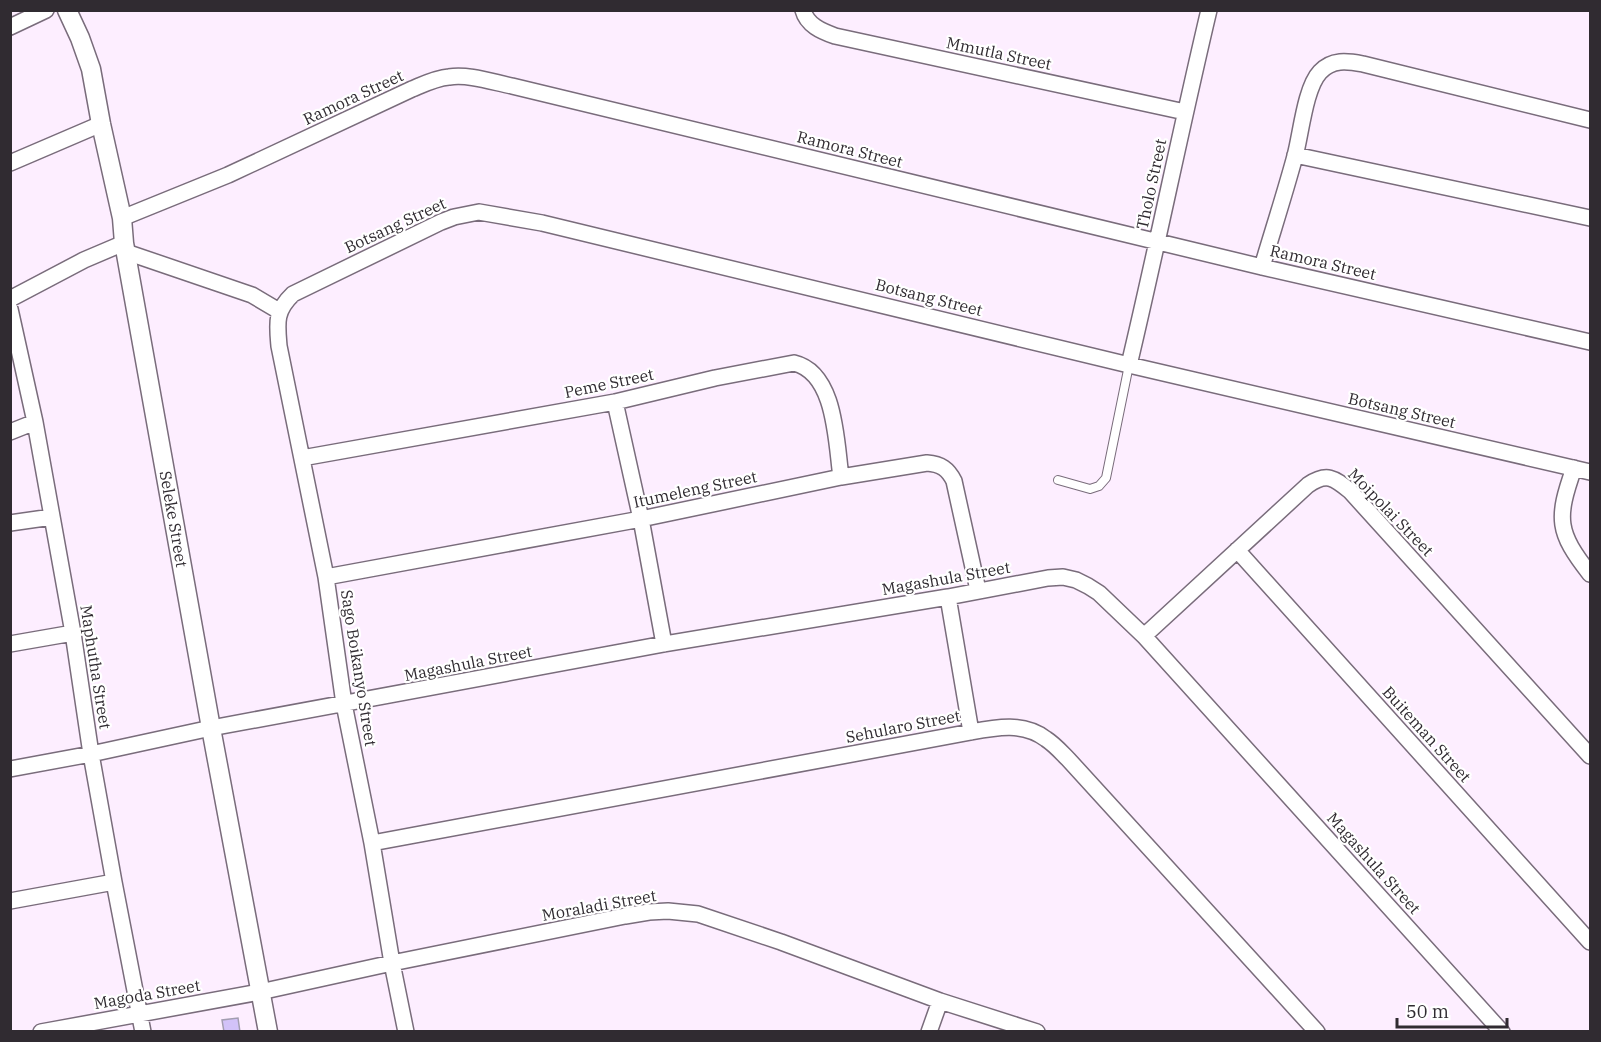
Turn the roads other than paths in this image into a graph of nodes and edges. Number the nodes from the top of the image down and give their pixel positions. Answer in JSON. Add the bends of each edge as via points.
{"nodes":[{"id":1,"x":46,"y":10,"type":"edge"},
{"id":2,"x":67,"y":10,"type":"edge"},
{"id":3,"x":1209,"y":10,"type":"edge"},
{"id":4,"x":805,"y":16,"type":"edge"},
{"id":5,"x":10,"y":27,"type":"edge"},
{"id":6,"x":1185,"y":112,"type":"junction"},
{"id":7,"x":1590,"y":120,"type":"edge"},
{"id":8,"x":101,"y":124,"type":"junction"},
{"id":9,"x":1295,"y":155,"type":"junction"},
{"id":10,"x":10,"y":163,"type":"edge"},
{"id":11,"x":122,"y":218,"type":"junction"},
{"id":12,"x":1590,"y":218,"type":"edge"},
{"id":13,"x":1158,"y":242,"type":"junction"},
{"id":14,"x":125,"y":247,"type":"junction"},
{"id":15,"x":1262,"y":267,"type":"junction"},
{"id":16,"x":10,"y":299,"type":"edge"},
{"id":17,"x":10,"y":309,"type":"edge"},
{"id":18,"x":279,"y":311,"type":"junction"},
{"id":19,"x":1590,"y":342,"type":"edge"},
{"id":20,"x":1129,"y":365,"type":"junction"},
{"id":21,"x":615,"y":402,"type":"junction"},
{"id":22,"x":35,"y":422,"type":"junction"},
{"id":23,"x":10,"y":432,"type":"edge"},
{"id":24,"x":302,"y":458,"type":"junction"},
{"id":25,"x":1574,"y":468,"type":"junction"},
{"id":26,"x":1590,"y":472,"type":"edge"},
{"id":27,"x":842,"y":477,"type":"junction"},
{"id":28,"x":1058,"y":480,"type":"dead end"},
{"id":29,"x":52,"y":517,"type":"junction"},
{"id":30,"x":641,"y":519,"type":"junction"},
{"id":31,"x":10,"y":523,"type":"edge"},
{"id":32,"x":1237,"y":550,"type":"junction"},
{"id":33,"x":1590,"y":574,"type":"edge"},
{"id":34,"x":326,"y":577,"type":"junction"},
{"id":35,"x":978,"y":590,"type":"junction"},
{"id":36,"x":948,"y":597,"type":"junction"},
{"id":37,"x":73,"y":633,"type":"junction"},
{"id":38,"x":1144,"y":636,"type":"junction"},
{"id":39,"x":10,"y":644,"type":"edge"},
{"id":40,"x":664,"y":644,"type":"junction"},
{"id":41,"x":344,"y":704,"type":"junction"},
{"id":42,"x":211,"y":728,"type":"junction"},
{"id":43,"x":971,"y":732,"type":"junction"},
{"id":44,"x":91,"y":754,"type":"junction"},
{"id":45,"x":1590,"y":756,"type":"edge"},
{"id":46,"x":10,"y":769,"type":"edge"},
{"id":47,"x":372,"y":843,"type":"junction"},
{"id":48,"x":114,"y":882,"type":"junction"},
{"id":49,"x":10,"y":901,"type":"edge"},
{"id":50,"x":1590,"y":942,"type":"edge"},
{"id":51,"x":392,"y":963,"type":"junction"},
{"id":52,"x":260,"y":992,"type":"junction"},
{"id":53,"x":940,"y":1001,"type":"junction"},
{"id":54,"x":140,"y":1013,"type":"junction"},
{"id":55,"x":41,"y":1032,"type":"edge"},
{"id":56,"x":143,"y":1032,"type":"edge"},
{"id":57,"x":268,"y":1032,"type":"edge"},
{"id":58,"x":406,"y":1032,"type":"edge"},
{"id":59,"x":930,"y":1032,"type":"edge"},
{"id":60,"x":1037,"y":1032,"type":"edge"},
{"id":61,"x":1317,"y":1032,"type":"edge"},
{"id":62,"x":1502,"y":1032,"type":"edge"}],
"edges":[{"from":1,"to":5,"type":"street"},
{"from":2,"to":8,"type":"street","name":"Seleke Street","via":[[91,69]]},
{"from":3,"to":6,"type":"street","name":"Tholo Street"},
{"from":4,"to":6,"type":"street","name":"Mmutla Street","via":[[835,36]]},
{"from":6,"to":13,"type":"street","name":"Tholo Street"},
{"from":7,"to":9,"type":"street","via":[[1363,64],[1336,62],[1321,70],[1313,82]]},
{"from":8,"to":10,"type":"street"},
{"from":8,"to":11,"type":"street","name":"Seleke Street"},
{"from":9,"to":12,"type":"street"},
{"from":9,"to":15,"type":"street"},
{"from":11,"to":13,"type":"street","name":"Ramora Street","via":[[228,175],[412,89],[450,76],[524,89]]},
{"from":11,"to":14,"type":"street","name":"Seleke Street"},
{"from":13,"to":15,"type":"street","name":"Ramora Street"},
{"from":13,"to":20,"type":"street","name":"Tholo Street"},
{"from":14,"to":16,"type":"street","via":[[84,260]]},
{"from":14,"to":18,"type":"street","via":[[252,295]]},
{"from":14,"to":42,"type":"street","name":"Seleke Street"},
{"from":15,"to":19,"type":"street","name":"Ramora Street"},
{"from":17,"to":22,"type":"street","name":"Maphutha Street"},
{"from":18,"to":20,"type":"street","name":"Botsang Street","via":[[284,302],[307,286],[441,222],[479,212],[542,223]]},
{"from":18,"to":24,"type":"street","name":"Sago Boikanyo Street","via":[[279,346]]},
{"from":20,"to":25,"type":"street","name":"Botsang Street"},
{"from":20,"to":28,"type":"lane","via":[[1106,478],[1090,489]]},
{"from":21,"to":24,"type":"street","name":"Peme Street"},
{"from":21,"to":27,"type":"street","name":"Peme Street","via":[[746,371],[803,365],[819,378],[826,392]]},
{"from":21,"to":30,"type":"street"},
{"from":22,"to":23,"type":"street"},
{"from":22,"to":29,"type":"street","name":"Maphutha Street"},
{"from":24,"to":34,"type":"street","name":"Sago Boikanyo Street"},
{"from":25,"to":26,"type":"street","name":"Botsang Street"},
{"from":25,"to":33,"type":"street","via":[[1563,499],[1563,524],[1575,555]]},
{"from":27,"to":30,"type":"street","name":"Itumeleng Street"},
{"from":27,"to":35,"type":"street","name":"Itumeleng Street","via":[[927,463],[949,472],[958,494]]},
{"from":29,"to":31,"type":"street"},
{"from":29,"to":37,"type":"street","name":"Maphutha Street"},
{"from":30,"to":34,"type":"street","name":"Itumeleng Street"},
{"from":30,"to":40,"type":"street"},
{"from":32,"to":38,"type":"street","name":"Moipolai Street"},
{"from":32,"to":45,"type":"street","name":"Moipolai Street","via":[[1308,485],[1331,477],[1350,491]]},
{"from":32,"to":50,"type":"street","name":"Buiteman Street"},
{"from":34,"to":41,"type":"street","name":"Sago Boikanyo Street"},
{"from":35,"to":36,"type":"street","name":"Magashula Street"},
{"from":35,"to":38,"type":"street","name":"Magashula Street","via":[[1048,578],[1076,580],[1099,593]]},
{"from":36,"to":40,"type":"street","name":"Magashula Street"},
{"from":36,"to":43,"type":"street"},
{"from":37,"to":39,"type":"street"},
{"from":37,"to":44,"type":"street","name":"Maphutha Street"},
{"from":38,"to":62,"type":"street","name":"Magashula Street"},
{"from":40,"to":41,"type":"street","name":"Magashula Street"},
{"from":41,"to":42,"type":"street","name":"Magashula Street"},
{"from":41,"to":47,"type":"street","name":"Sago Boikanyo Street"},
{"from":42,"to":44,"type":"street","name":"Magashula Street"},
{"from":42,"to":52,"type":"street","name":"Seleke Street"},
{"from":43,"to":47,"type":"street","name":"Sehularo Street"},
{"from":43,"to":61,"type":"street","name":"Sehularo Street","via":[[1026,728],[1047,739]]},
{"from":44,"to":46,"type":"street","name":"Magashula Street"},
{"from":44,"to":48,"type":"street","name":"Maphutha Street"},
{"from":47,"to":51,"type":"street","name":"Sago Boikanyo Street"},
{"from":48,"to":49,"type":"street"},
{"from":48,"to":54,"type":"street","name":"Maphutha Street"},
{"from":51,"to":52,"type":"street","name":"Moraladi Street"},
{"from":51,"to":53,"type":"street","name":"Moraladi Street","via":[[641,913],[684,912],[713,918]]},
{"from":51,"to":58,"type":"street","name":"Sago Boikanyo Street"},
{"from":52,"to":54,"type":"street","name":"Magoda Street"},
{"from":52,"to":57,"type":"street","name":"Seleke Street"},
{"from":53,"to":59,"type":"street"},
{"from":53,"to":60,"type":"street","name":"Moraladi Street"},
{"from":54,"to":55,"type":"street","name":"Magoda Street"},
{"from":54,"to":56,"type":"street","name":"Maphutha Street"}]}
